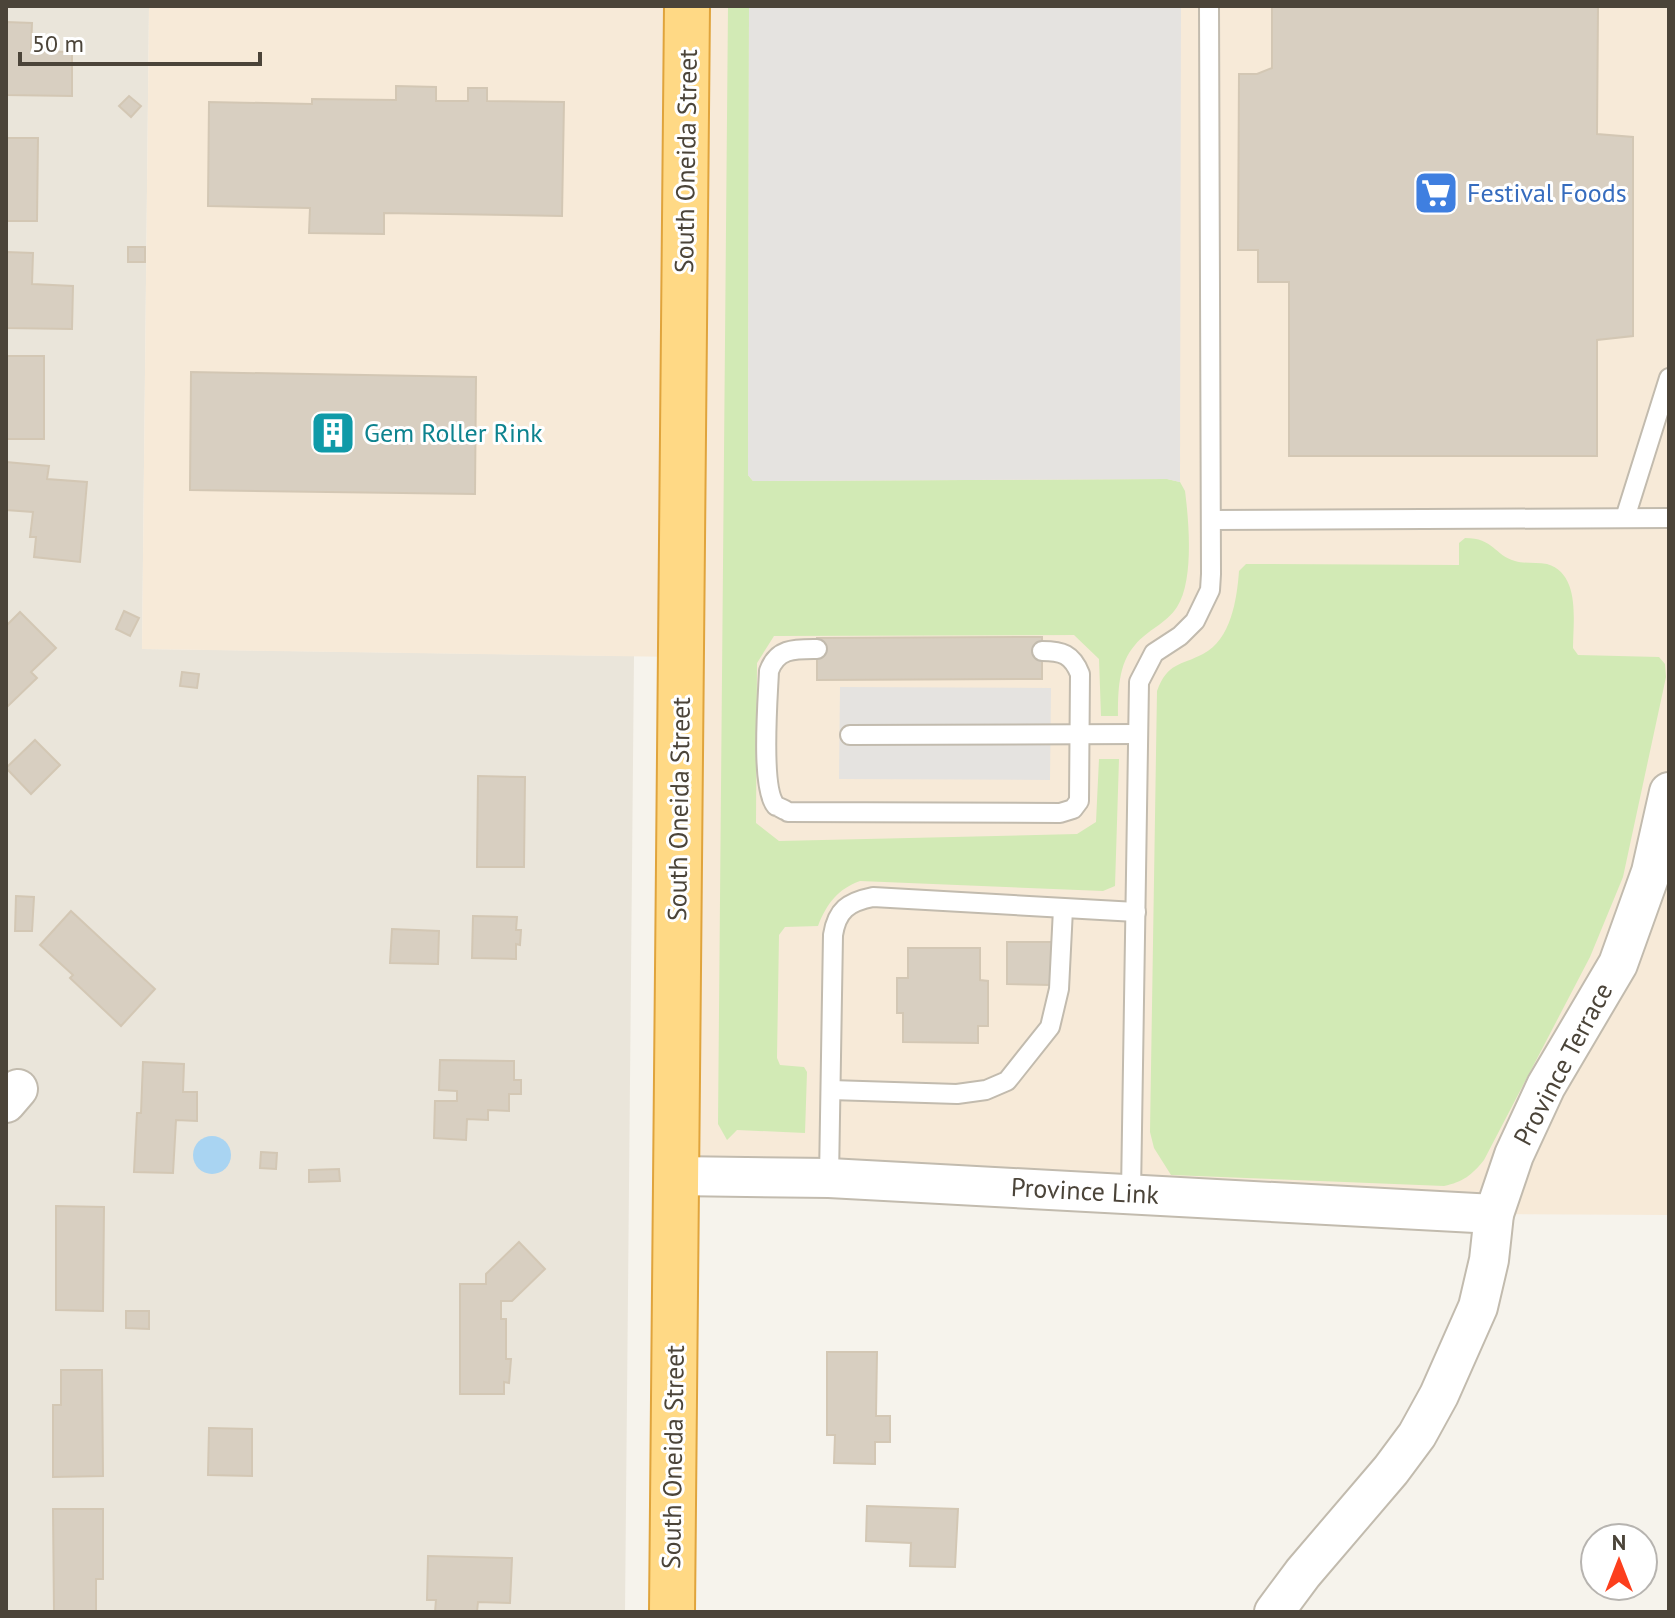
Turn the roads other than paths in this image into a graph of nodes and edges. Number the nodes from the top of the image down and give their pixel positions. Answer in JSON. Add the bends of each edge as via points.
{"nodes":[{"id":1,"x":687,"y":6,"type":"edge"},
{"id":2,"x":1209,"y":6,"type":"edge"},
{"id":3,"x":1669,"y":378,"type":"edge"},
{"id":4,"x":1625,"y":518,"type":"junction"},
{"id":5,"x":1669,"y":518,"type":"edge"},
{"id":6,"x":1211,"y":520,"type":"junction"},
{"id":7,"x":817,"y":649,"type":"dead end"},
{"id":8,"x":1042,"y":651,"type":"dead end"},
{"id":9,"x":1080,"y":734,"type":"junction"},
{"id":10,"x":1138,"y":734,"type":"junction"},
{"id":11,"x":850,"y":735,"type":"dead end"},
{"id":12,"x":1669,"y":792,"type":"edge"},
{"id":13,"x":1063,"y":909,"type":"junction"},
{"id":14,"x":1136,"y":912,"type":"junction"},
{"id":15,"x":831,"y":1090,"type":"junction"},
{"id":16,"x":675,"y":1176,"type":"junction"},
{"id":17,"x":829,"y":1178,"type":"junction"},
{"id":18,"x":1131,"y":1193,"type":"junction"},
{"id":19,"x":1494,"y":1214,"type":"junction"},
{"id":20,"x":672,"y":1612,"type":"edge"},
{"id":21,"x":1274,"y":1612,"type":"edge"}],
"edges":[{"from":1,"to":16,"type":"highway","name":"South Oneida Street"},
{"from":2,"to":6,"type":"lane"},
{"from":3,"to":4,"type":"lane"},
{"from":4,"to":5,"type":"lane"},
{"from":4,"to":6,"type":"lane"},
{"from":6,"to":10,"type":"lane","via":[[1205,604],[1195,621],[1145,666],[1139,682]]},
{"from":7,"to":9,"type":"lane","via":[[781,653],[769,671],[766,776],[776,806],[788,812],[1060,813],[1079,801]]},
{"from":8,"to":9,"type":"lane","via":[[1056,651],[1075,662],[1080,674]]},
{"from":9,"to":10,"type":"lane"},
{"from":9,"to":11,"type":"lane"},
{"from":10,"to":14,"type":"lane"},
{"from":12,"to":19,"type":"street","name":"Province Terrace","via":[[1651,872],[1618,964],[1534,1110]]},
{"from":13,"to":14,"type":"lane"},
{"from":13,"to":15,"type":"lane","via":[[1059,989],[1050,1027],[1007,1081],[957,1094]]},
{"from":13,"to":15,"type":"lane","via":[[873,897],[843,908],[833,935]]},
{"from":14,"to":18,"type":"lane"},
{"from":15,"to":17,"type":"lane"},
{"from":16,"to":17,"type":"street","name":"Province Link"},
{"from":16,"to":20,"type":"highway","name":"South Oneida Street"},
{"from":17,"to":18,"type":"street","name":"Province Link"},
{"from":18,"to":19,"type":"street","name":"Province Link"},
{"from":19,"to":21,"type":"street","name":"Province Terrace","via":[[1478,1307],[1417,1435]]}]}
